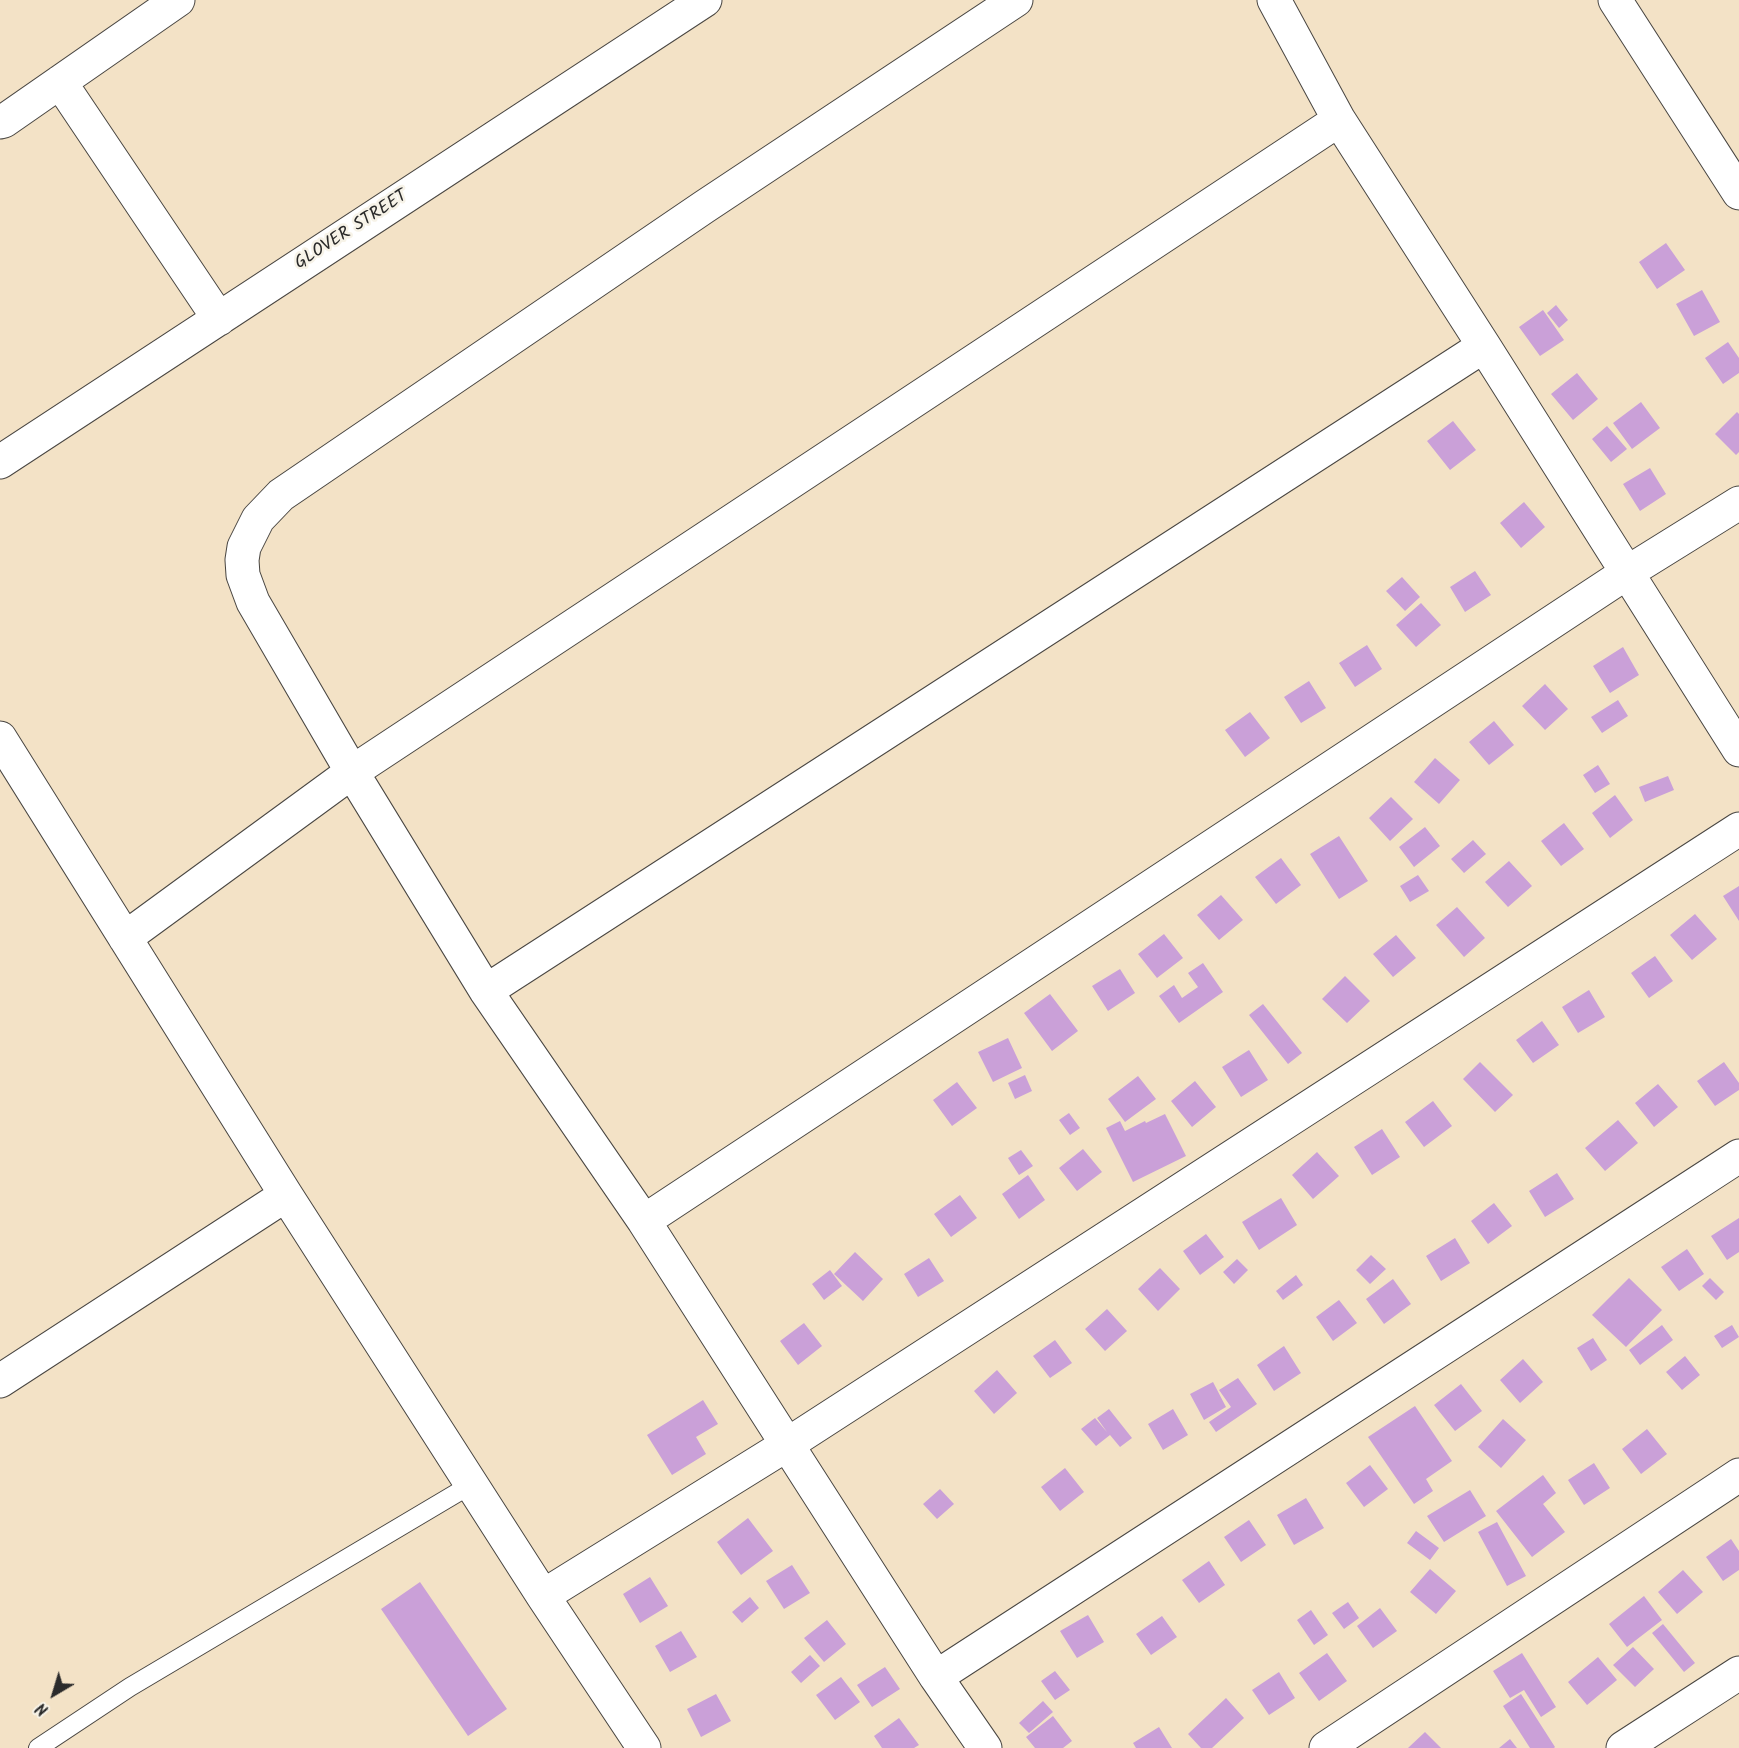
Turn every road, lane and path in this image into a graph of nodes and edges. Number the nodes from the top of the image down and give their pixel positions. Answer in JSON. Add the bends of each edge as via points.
{"nodes":[{"id":1,"x":178,"y":0,"type":"edge"},
{"id":2,"x":705,"y":0,"type":"edge"},
{"id":3,"x":1016,"y":0,"type":"edge"},
{"id":4,"x":1274,"y":0,"type":"edge"},
{"id":5,"x":1615,"y":0,"type":"edge"},
{"id":6,"x":60,"y":82,"type":"junction"},
{"id":7,"x":1339,"y":120,"type":"junction"},
{"id":8,"x":0,"y":122,"type":"edge"},
{"id":9,"x":1739,"y":193,"type":"edge"},
{"id":10,"x":219,"y":319,"type":"junction"},
{"id":11,"x":1484,"y":346,"type":"junction"},
{"id":12,"x":0,"y":462,"type":"edge"},
{"id":13,"x":1739,"y":503,"type":"edge"},
{"id":14,"x":1628,"y":572,"type":"junction"},
{"id":15,"x":0,"y":738,"type":"edge"},
{"id":16,"x":1739,"y":750,"type":"edge"},
{"id":17,"x":352,"y":772,"type":"junction"},
{"id":18,"x":1739,"y":829,"type":"edge"},
{"id":19,"x":125,"y":938,"type":"junction"},
{"id":20,"x":486,"y":991,"type":"junction"},
{"id":21,"x":1739,"y":1156,"type":"edge"},
{"id":22,"x":286,"y":1195,"type":"junction"},
{"id":23,"x":644,"y":1221,"type":"junction"},
{"id":24,"x":0,"y":1381,"type":"edge"},
{"id":25,"x":788,"y":1444,"type":"junction"},
{"id":26,"x":1739,"y":1475,"type":"edge"},
{"id":27,"x":472,"y":1484,"type":"junction"},
{"id":28,"x":543,"y":1596,"type":"junction"},
{"id":29,"x":1739,"y":1673,"type":"edge"},
{"id":30,"x":936,"y":1677,"type":"junction"},
{"id":31,"x":38,"y":1748,"type":"edge"},
{"id":32,"x":644,"y":1748,"type":"edge"},
{"id":33,"x":985,"y":1748,"type":"edge"},
{"id":34,"x":1326,"y":1748,"type":"edge"},
{"id":35,"x":1623,"y":1748,"type":"edge"}],
"edges":[{"from":1,"to":6,"type":"street"},
{"from":2,"to":10,"type":"street","name":"GLOVER STREET"},
{"from":3,"to":17,"type":"street","via":[[280,495],[264,512],[244,547],[243,575],[254,602]]},
{"from":4,"to":7,"type":"street"},
{"from":5,"to":9,"type":"street"},
{"from":6,"to":8,"type":"street"},
{"from":6,"to":10,"type":"street"},
{"from":7,"to":11,"type":"street"},
{"from":7,"to":17,"type":"street"},
{"from":10,"to":12,"type":"street","name":"GLOVER STREET"},
{"from":11,"to":14,"type":"street"},
{"from":11,"to":20,"type":"street"},
{"from":13,"to":14,"type":"street"},
{"from":14,"to":16,"type":"street"},
{"from":14,"to":23,"type":"street"},
{"from":15,"to":19,"type":"street"},
{"from":17,"to":19,"type":"street"},
{"from":17,"to":20,"type":"street"},
{"from":18,"to":25,"type":"street"},
{"from":19,"to":22,"type":"street"},
{"from":20,"to":23,"type":"street"},
{"from":21,"to":30,"type":"street"},
{"from":22,"to":24,"type":"street"},
{"from":22,"to":27,"type":"street"},
{"from":23,"to":25,"type":"street"},
{"from":25,"to":28,"type":"street"},
{"from":25,"to":30,"type":"street"},
{"from":26,"to":34,"type":"street"},
{"from":27,"to":28,"type":"street"},
{"from":27,"to":31,"type":"lane","via":[[130,1687]]},
{"from":28,"to":32,"type":"street"},
{"from":29,"to":35,"type":"street"},
{"from":30,"to":33,"type":"street"}]}
